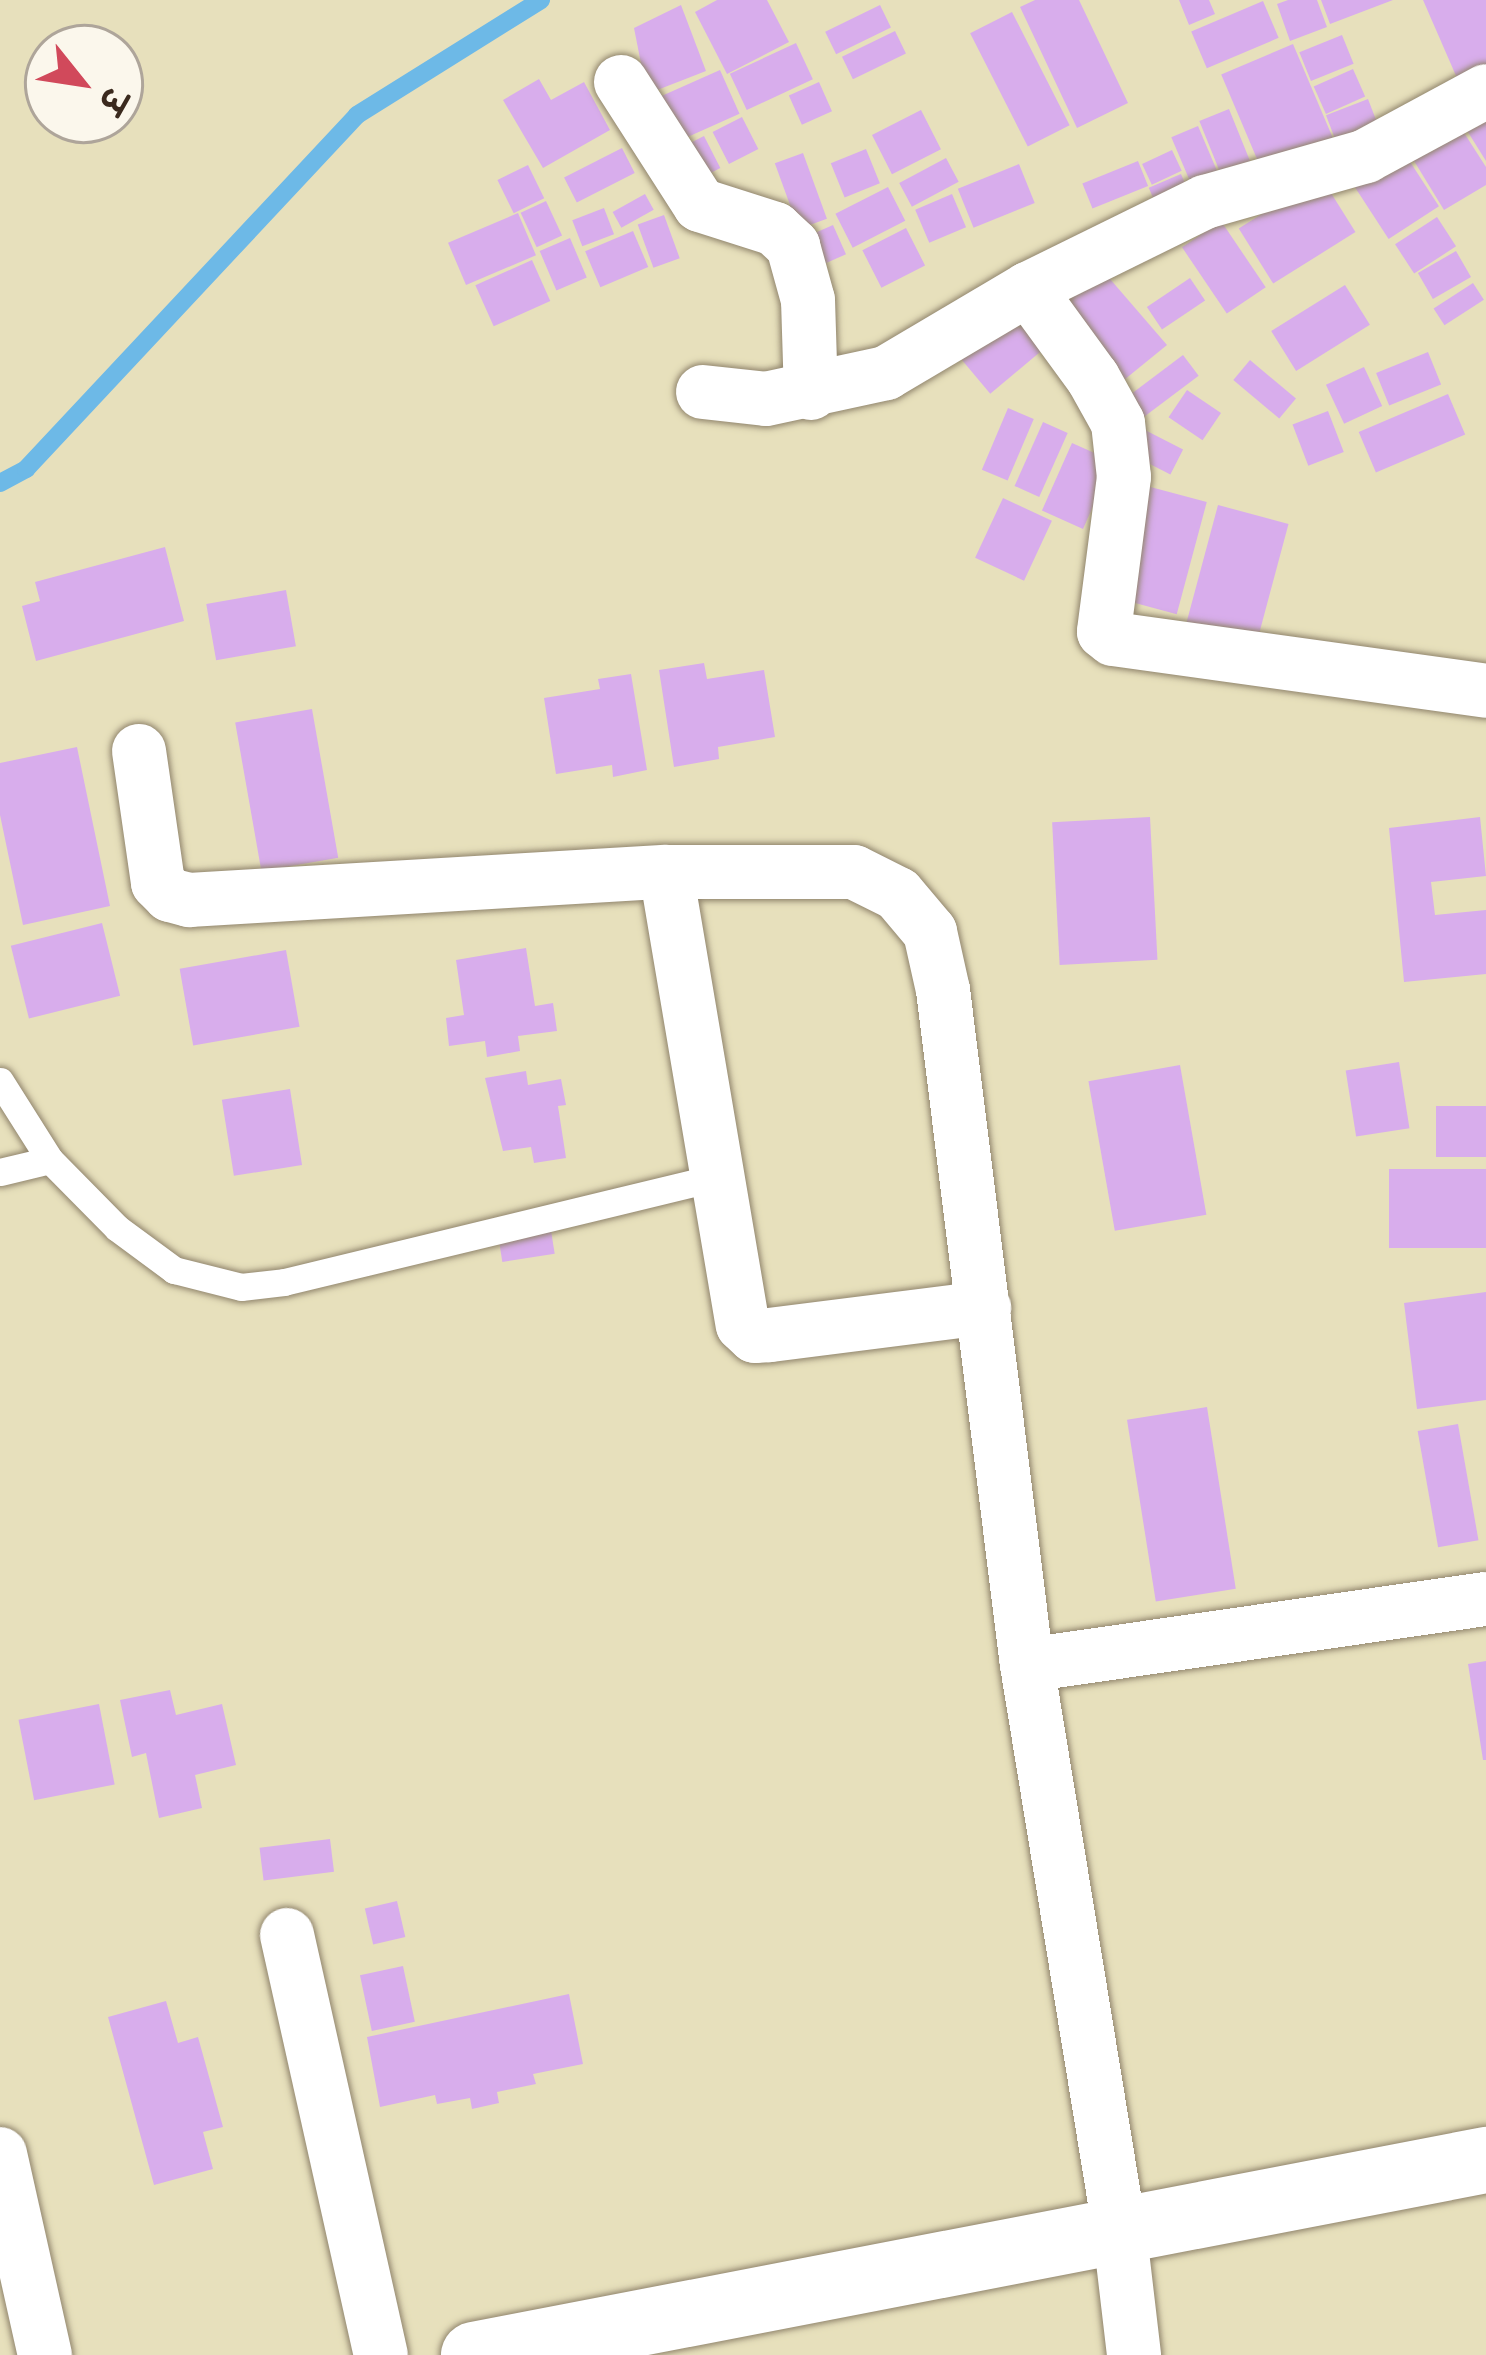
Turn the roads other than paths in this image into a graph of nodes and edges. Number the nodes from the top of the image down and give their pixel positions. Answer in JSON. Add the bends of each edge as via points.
{"nodes":[{"id":1,"x":621,"y":82,"type":"dead end"},
{"id":2,"x":1486,"y":91,"type":"edge"},
{"id":3,"x":1028,"y":289,"type":"junction"},
{"id":4,"x":703,"y":392,"type":"dead end"},
{"id":5,"x":811,"y":393,"type":"junction"},
{"id":6,"x":1486,"y":691,"type":"edge"},
{"id":7,"x":139,"y":752,"type":"dead end"},
{"id":8,"x":666,"y":872,"type":"junction"},
{"id":9,"x":0,"y":1082,"type":"edge"},
{"id":10,"x":50,"y":1160,"type":"junction"},
{"id":11,"x":0,"y":1172,"type":"edge"},
{"id":12,"x":718,"y":1177,"type":"junction"},
{"id":13,"x":984,"y":1308,"type":"junction"},
{"id":14,"x":1486,"y":1599,"type":"edge"},
{"id":15,"x":1028,"y":1665,"type":"junction"},
{"id":16,"x":287,"y":1935,"type":"dead end"},
{"id":17,"x":0,"y":2154,"type":"edge"},
{"id":18,"x":1486,"y":2160,"type":"edge"},
{"id":19,"x":1119,"y":2227,"type":"junction"},
{"id":20,"x":45,"y":2355,"type":"edge"},
{"id":21,"x":381,"y":2355,"type":"edge"},
{"id":22,"x":475,"y":2355,"type":"edge"},
{"id":23,"x":1134,"y":2355,"type":"edge"}],
"edges":[{"from":1,"to":5,"type":"street","via":[[700,205],[775,229],[793,246],[808,300]]},
{"from":2,"to":3,"type":"street","via":[[1366,156],[1205,202]]},
{"from":3,"to":5,"type":"street","via":[[886,373]]},
{"from":3,"to":6,"type":"street","via":[[1118,423],[1124,477],[1105,632]]},
{"from":4,"to":5,"type":"street","via":[[766,399]]},
{"from":7,"to":8,"type":"street","via":[[158,883],[170,896]]},
{"from":8,"to":12,"type":"street"},
{"from":8,"to":13,"type":"street","via":[[854,872],[898,894],[930,932]]},
{"from":9,"to":10,"type":"lane"},
{"from":10,"to":11,"type":"lane"},
{"from":10,"to":12,"type":"lane","via":[[117,1228],[174,1270],[241,1287]]},
{"from":12,"to":13,"type":"street","via":[[742,1324],[754,1336]]},
{"from":13,"to":15,"type":"street"},
{"from":14,"to":15,"type":"street"},
{"from":15,"to":19,"type":"street"},
{"from":16,"to":21,"type":"street"},
{"from":17,"to":20,"type":"street"},
{"from":18,"to":19,"type":"street"},
{"from":19,"to":22,"type":"street"},
{"from":19,"to":23,"type":"street"}]}
